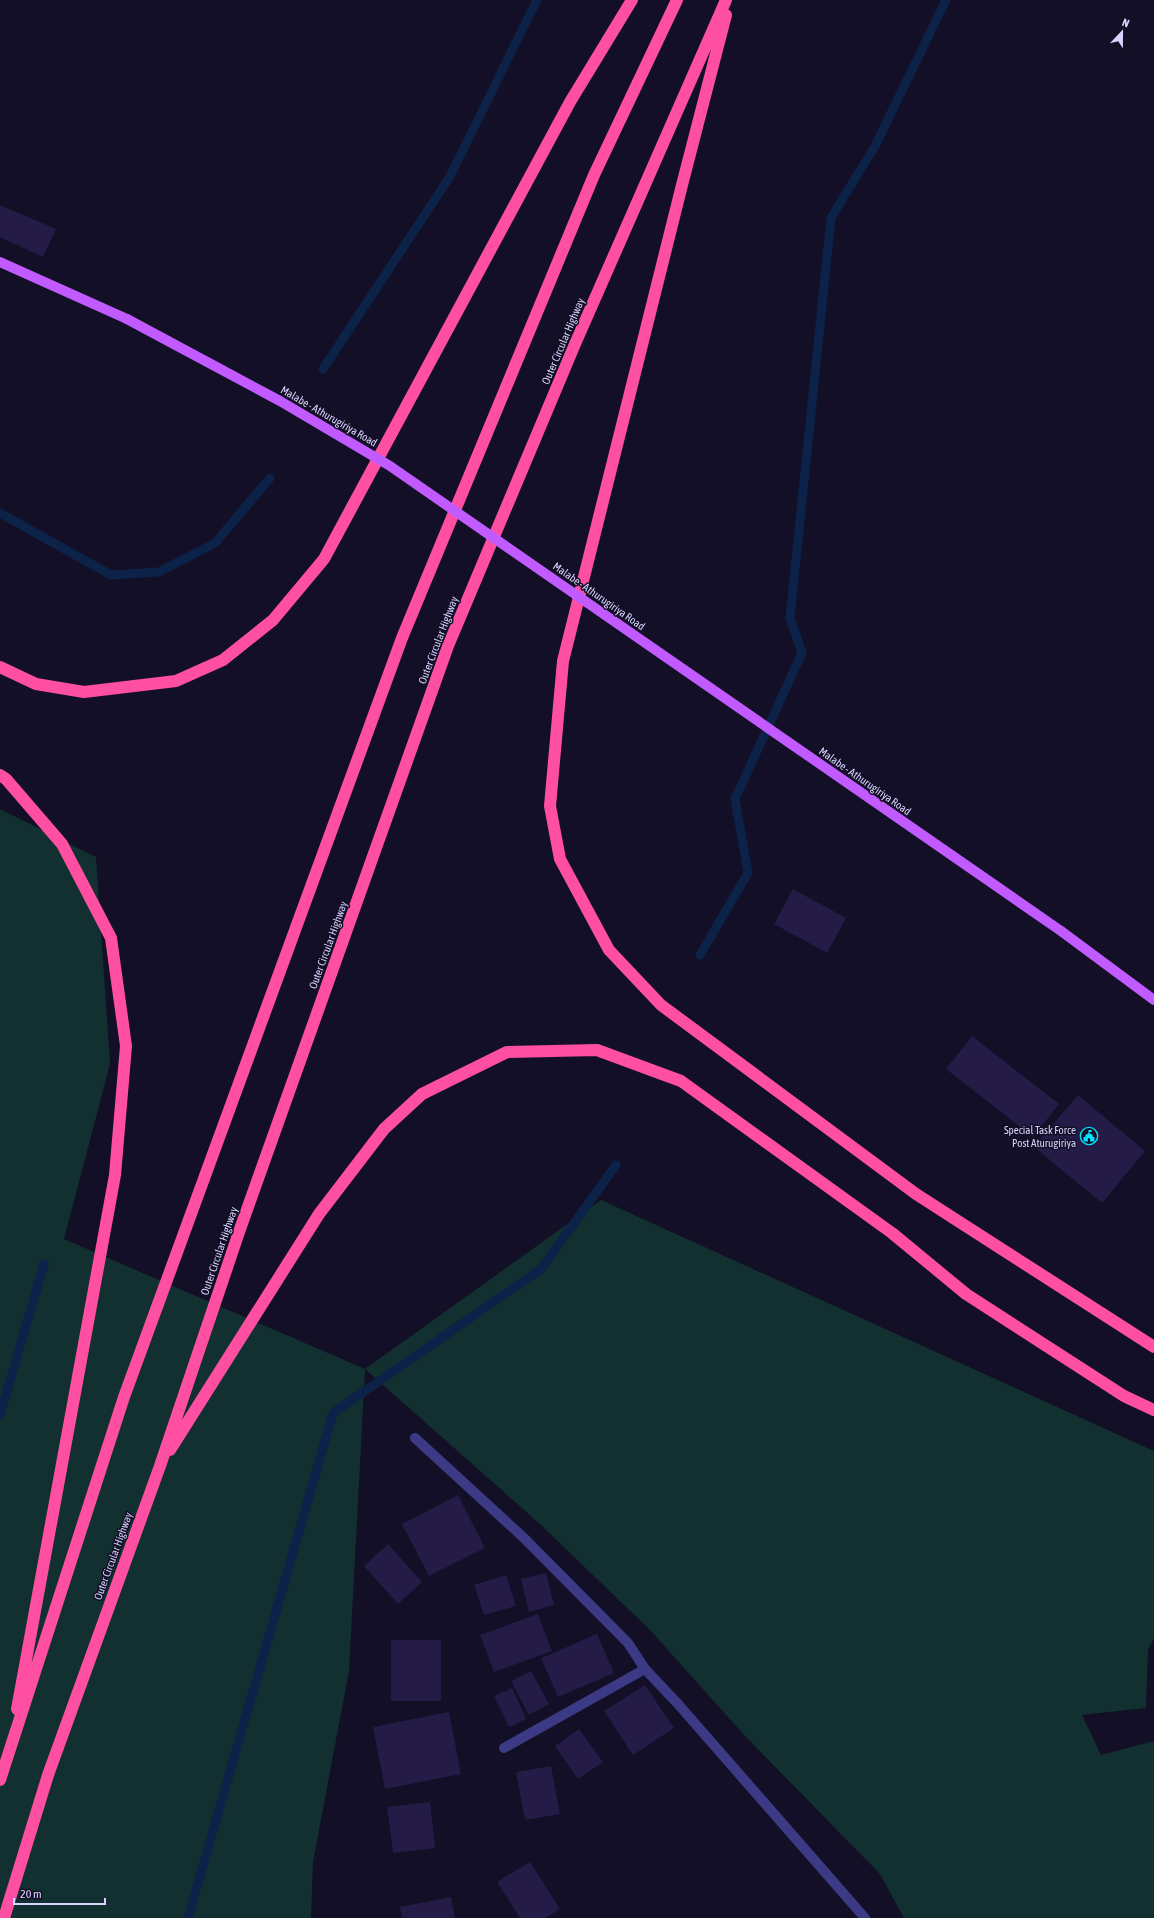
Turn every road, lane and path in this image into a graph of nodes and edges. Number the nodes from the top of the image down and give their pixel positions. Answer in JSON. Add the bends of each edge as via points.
{"nodes":[{"id":1,"x":632,"y":0,"type":"edge"},
{"id":2,"x":677,"y":0,"type":"edge"},
{"id":3,"x":726,"y":0,"type":"edge"},
{"id":4,"x":730,"y":0,"type":"edge"},
{"id":5,"x":0,"y":262,"type":"edge"},
{"id":6,"x":0,"y":667,"type":"edge"},
{"id":7,"x":0,"y":774,"type":"edge"},
{"id":8,"x":1154,"y":1000,"type":"edge"},
{"id":9,"x":1154,"y":1347,"type":"edge"},
{"id":10,"x":1154,"y":1410,"type":"edge"},
{"id":11,"x":415,"y":1438,"type":"dead end"},
{"id":12,"x":160,"y":1466,"type":"junction"},
{"id":13,"x":644,"y":1669,"type":"junction"},
{"id":14,"x":504,"y":1748,"type":"dead end"},
{"id":15,"x":8,"y":1757,"type":"junction"},
{"id":16,"x":0,"y":1780,"type":"edge"},
{"id":17,"x":4,"y":1918,"type":"edge"},
{"id":18,"x":865,"y":1918,"type":"edge"}],
"edges":[{"from":1,"to":6,"type":"highway","via":[[570,102],[324,559],[273,620],[223,660],[176,681],[84,692],[36,684]]},
{"from":2,"to":15,"type":"highway","via":[[594,175],[402,638],[124,1397]]},
{"from":3,"to":12,"type":"highway","name":"Outer Circular Highway","via":[[575,344],[448,646],[239,1232]]},
{"from":4,"to":9,"type":"highway","via":[[563,661],[550,806],[560,859],[609,950],[661,1005],[916,1194]]},
{"from":5,"to":8,"type":"main road","name":"Malabe - Athurugiriya Road","bridge":true,"via":[[127,319],[280,401],[390,466],[1062,931]]},
{"from":7,"to":15,"type":"highway","via":[[62,844],[111,938],[126,1046],[114,1175]]},
{"from":10,"to":12,"type":"highway","via":[[1124,1396],[966,1294],[892,1233],[681,1081],[597,1050],[507,1052],[422,1094],[384,1129],[319,1214]]},
{"from":11,"to":13,"type":"street","via":[[524,1538],[622,1637]]},
{"from":12,"to":17,"type":"highway","name":"Outer Circular Highway","via":[[48,1775]]},
{"from":13,"to":14,"type":"street"},
{"from":13,"to":18,"type":"street","via":[[678,1704]]},
{"from":15,"to":16,"type":"highway"}]}
